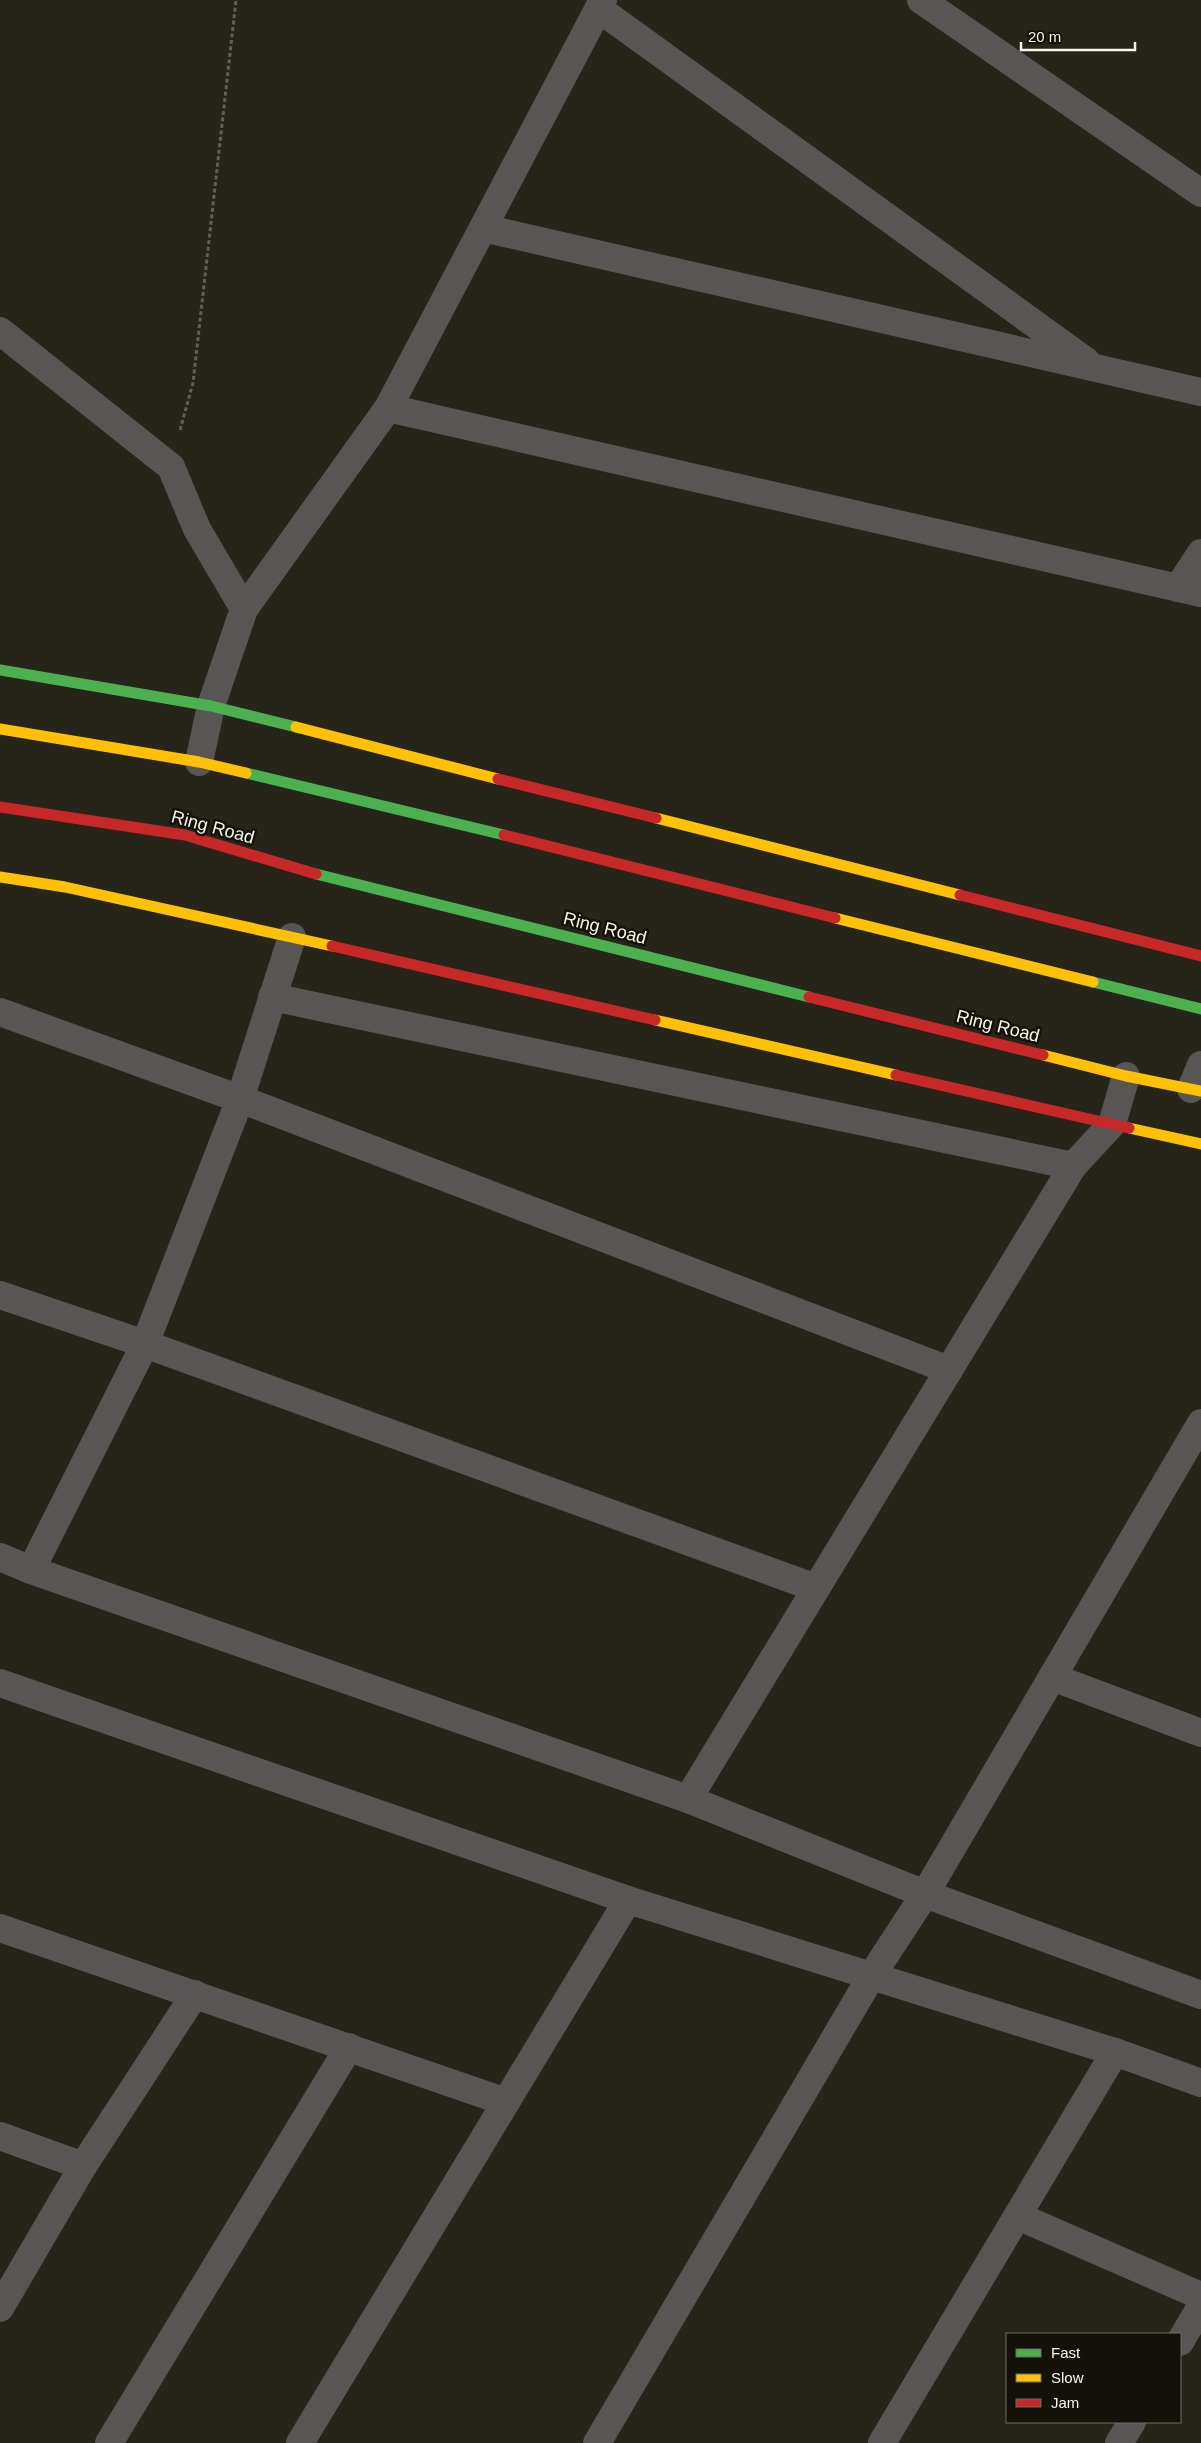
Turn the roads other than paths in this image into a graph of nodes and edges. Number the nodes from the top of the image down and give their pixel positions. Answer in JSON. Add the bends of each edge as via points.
{"nodes":[{"id":1,"x":921,"y":0,"type":"edge"},
{"id":2,"x":601,"y":4,"type":"edge"},
{"id":3,"x":1201,"y":194,"type":"edge"},
{"id":4,"x":483,"y":228,"type":"junction"},
{"id":5,"x":0,"y":332,"type":"edge"},
{"id":6,"x":1096,"y":368,"type":"junction"},
{"id":7,"x":1201,"y":392,"type":"edge"},
{"id":8,"x":388,"y":408,"type":"junction"},
{"id":9,"x":1201,"y":553,"type":"edge"},
{"id":10,"x":1190,"y":591,"type":"edge"},
{"id":11,"x":244,"y":609,"type":"junction"},
{"id":12,"x":0,"y":670,"type":"edge"},
{"id":13,"x":211,"y":706,"type":"junction"},
{"id":14,"x":0,"y":729,"type":"edge"},
{"id":15,"x":199,"y":762,"type":"junction"},
{"id":16,"x":0,"y":807,"type":"edge"},
{"id":17,"x":0,"y":877,"type":"edge"},
{"id":18,"x":292,"y":937,"type":"junction"},
{"id":19,"x":1201,"y":956,"type":"edge"},
{"id":20,"x":272,"y":997,"type":"junction"},
{"id":21,"x":1201,"y":1009,"type":"edge"},
{"id":22,"x":0,"y":1012,"type":"edge"},
{"id":23,"x":1126,"y":1076,"type":"junction"},
{"id":24,"x":1198,"y":1082,"type":"edge"},
{"id":25,"x":240,"y":1099,"type":"junction"},
{"id":26,"x":1112,"y":1124,"type":"junction"},
{"id":27,"x":1201,"y":1144,"type":"edge"},
{"id":28,"x":1073,"y":1166,"type":"junction"},
{"id":29,"x":0,"y":1295,"type":"edge"},
{"id":30,"x":145,"y":1344,"type":"junction"},
{"id":31,"x":949,"y":1370,"type":"junction"},
{"id":32,"x":1201,"y":1423,"type":"edge"},
{"id":33,"x":1193,"y":1455,"type":"edge"},
{"id":34,"x":0,"y":1557,"type":"edge"},
{"id":35,"x":31,"y":1570,"type":"junction"},
{"id":36,"x":816,"y":1588,"type":"junction"},
{"id":37,"x":1052,"y":1677,"type":"junction"},
{"id":38,"x":0,"y":1683,"type":"edge"},
{"id":39,"x":1201,"y":1733,"type":"edge"},
{"id":40,"x":688,"y":1799,"type":"junction"},
{"id":41,"x":925,"y":1894,"type":"junction"},
{"id":42,"x":628,"y":1900,"type":"junction"},
{"id":43,"x":0,"y":1928,"type":"edge"},
{"id":44,"x":872,"y":1975,"type":"junction"},
{"id":45,"x":195,"y":1994,"type":"junction"},
{"id":46,"x":1201,"y":1995,"type":"edge"},
{"id":47,"x":349,"y":2047,"type":"junction"},
{"id":48,"x":1115,"y":2052,"type":"junction"},
{"id":49,"x":1201,"y":2083,"type":"edge"},
{"id":50,"x":506,"y":2102,"type":"junction"},
{"id":51,"x":0,"y":2136,"type":"edge"},
{"id":52,"x":83,"y":2166,"type":"junction"},
{"id":53,"x":1018,"y":2216,"type":"junction"},
{"id":54,"x":1201,"y":2296,"type":"edge"},
{"id":55,"x":1201,"y":2306,"type":"edge"},
{"id":56,"x":0,"y":2308,"type":"edge"},
{"id":57,"x":1181,"y":2340,"type":"edge"},
{"id":58,"x":1131,"y":2423,"type":"edge"},
{"id":59,"x":109,"y":2443,"type":"edge"},
{"id":60,"x":300,"y":2443,"type":"edge"},
{"id":61,"x":597,"y":2443,"type":"edge"},
{"id":62,"x":882,"y":2443,"type":"edge"},
{"id":63,"x":1119,"y":2443,"type":"edge"}],
"edges":[{"from":1,"to":3,"type":"street"},
{"from":2,"to":4,"type":"street"},
{"from":2,"to":6,"type":"street"},
{"from":4,"to":6,"type":"street"},
{"from":4,"to":8,"type":"street"},
{"from":5,"to":11,"type":"street","via":[[171,467],[197,529]]},
{"from":6,"to":7,"type":"street"},
{"from":8,"to":10,"type":"street"},
{"from":8,"to":11,"type":"street"},
{"from":9,"to":10,"type":"street"},
{"from":11,"to":13,"type":"street"},
{"from":12,"to":13,"type":"main road"},
{"from":13,"to":15,"type":"street"},
{"from":13,"to":19,"type":"main road"},
{"from":14,"to":15,"type":"main road"},
{"from":15,"to":21,"type":"main road"},
{"from":16,"to":23,"type":"main road","name":"Ring Road","via":[[185,835],[302,871]]},
{"from":17,"to":18,"type":"main road","via":[[65,887]]},
{"from":18,"to":20,"type":"street"},
{"from":18,"to":26,"type":"main road"},
{"from":20,"to":25,"type":"street"},
{"from":20,"to":28,"type":"street"},
{"from":22,"to":25,"type":"street"},
{"from":23,"to":24,"type":"main road","name":"Ring Road"},
{"from":23,"to":26,"type":"street"},
{"from":25,"to":30,"type":"street"},
{"from":25,"to":31,"type":"street"},
{"from":26,"to":27,"type":"main road"},
{"from":26,"to":28,"type":"street"},
{"from":28,"to":31,"type":"street"},
{"from":29,"to":30,"type":"street"},
{"from":30,"to":35,"type":"street"},
{"from":30,"to":36,"type":"street"},
{"from":31,"to":36,"type":"street"},
{"from":32,"to":33,"type":"street"},
{"from":33,"to":37,"type":"street"},
{"from":34,"to":35,"type":"street"},
{"from":35,"to":40,"type":"street"},
{"from":36,"to":40,"type":"street"},
{"from":37,"to":39,"type":"street"},
{"from":37,"to":41,"type":"street"},
{"from":38,"to":42,"type":"street"},
{"from":40,"to":41,"type":"street"},
{"from":41,"to":44,"type":"street"},
{"from":41,"to":46,"type":"street"},
{"from":42,"to":44,"type":"street"},
{"from":42,"to":50,"type":"street"},
{"from":43,"to":45,"type":"street"},
{"from":44,"to":48,"type":"street"},
{"from":44,"to":61,"type":"street"},
{"from":45,"to":47,"type":"street"},
{"from":45,"to":52,"type":"street"},
{"from":47,"to":50,"type":"street"},
{"from":47,"to":59,"type":"street"},
{"from":48,"to":49,"type":"street"},
{"from":48,"to":53,"type":"street"},
{"from":50,"to":60,"type":"street"},
{"from":51,"to":52,"type":"street"},
{"from":52,"to":56,"type":"street"},
{"from":53,"to":54,"type":"street"},
{"from":53,"to":62,"type":"street"},
{"from":55,"to":57,"type":"street"},
{"from":58,"to":63,"type":"street"}]}
